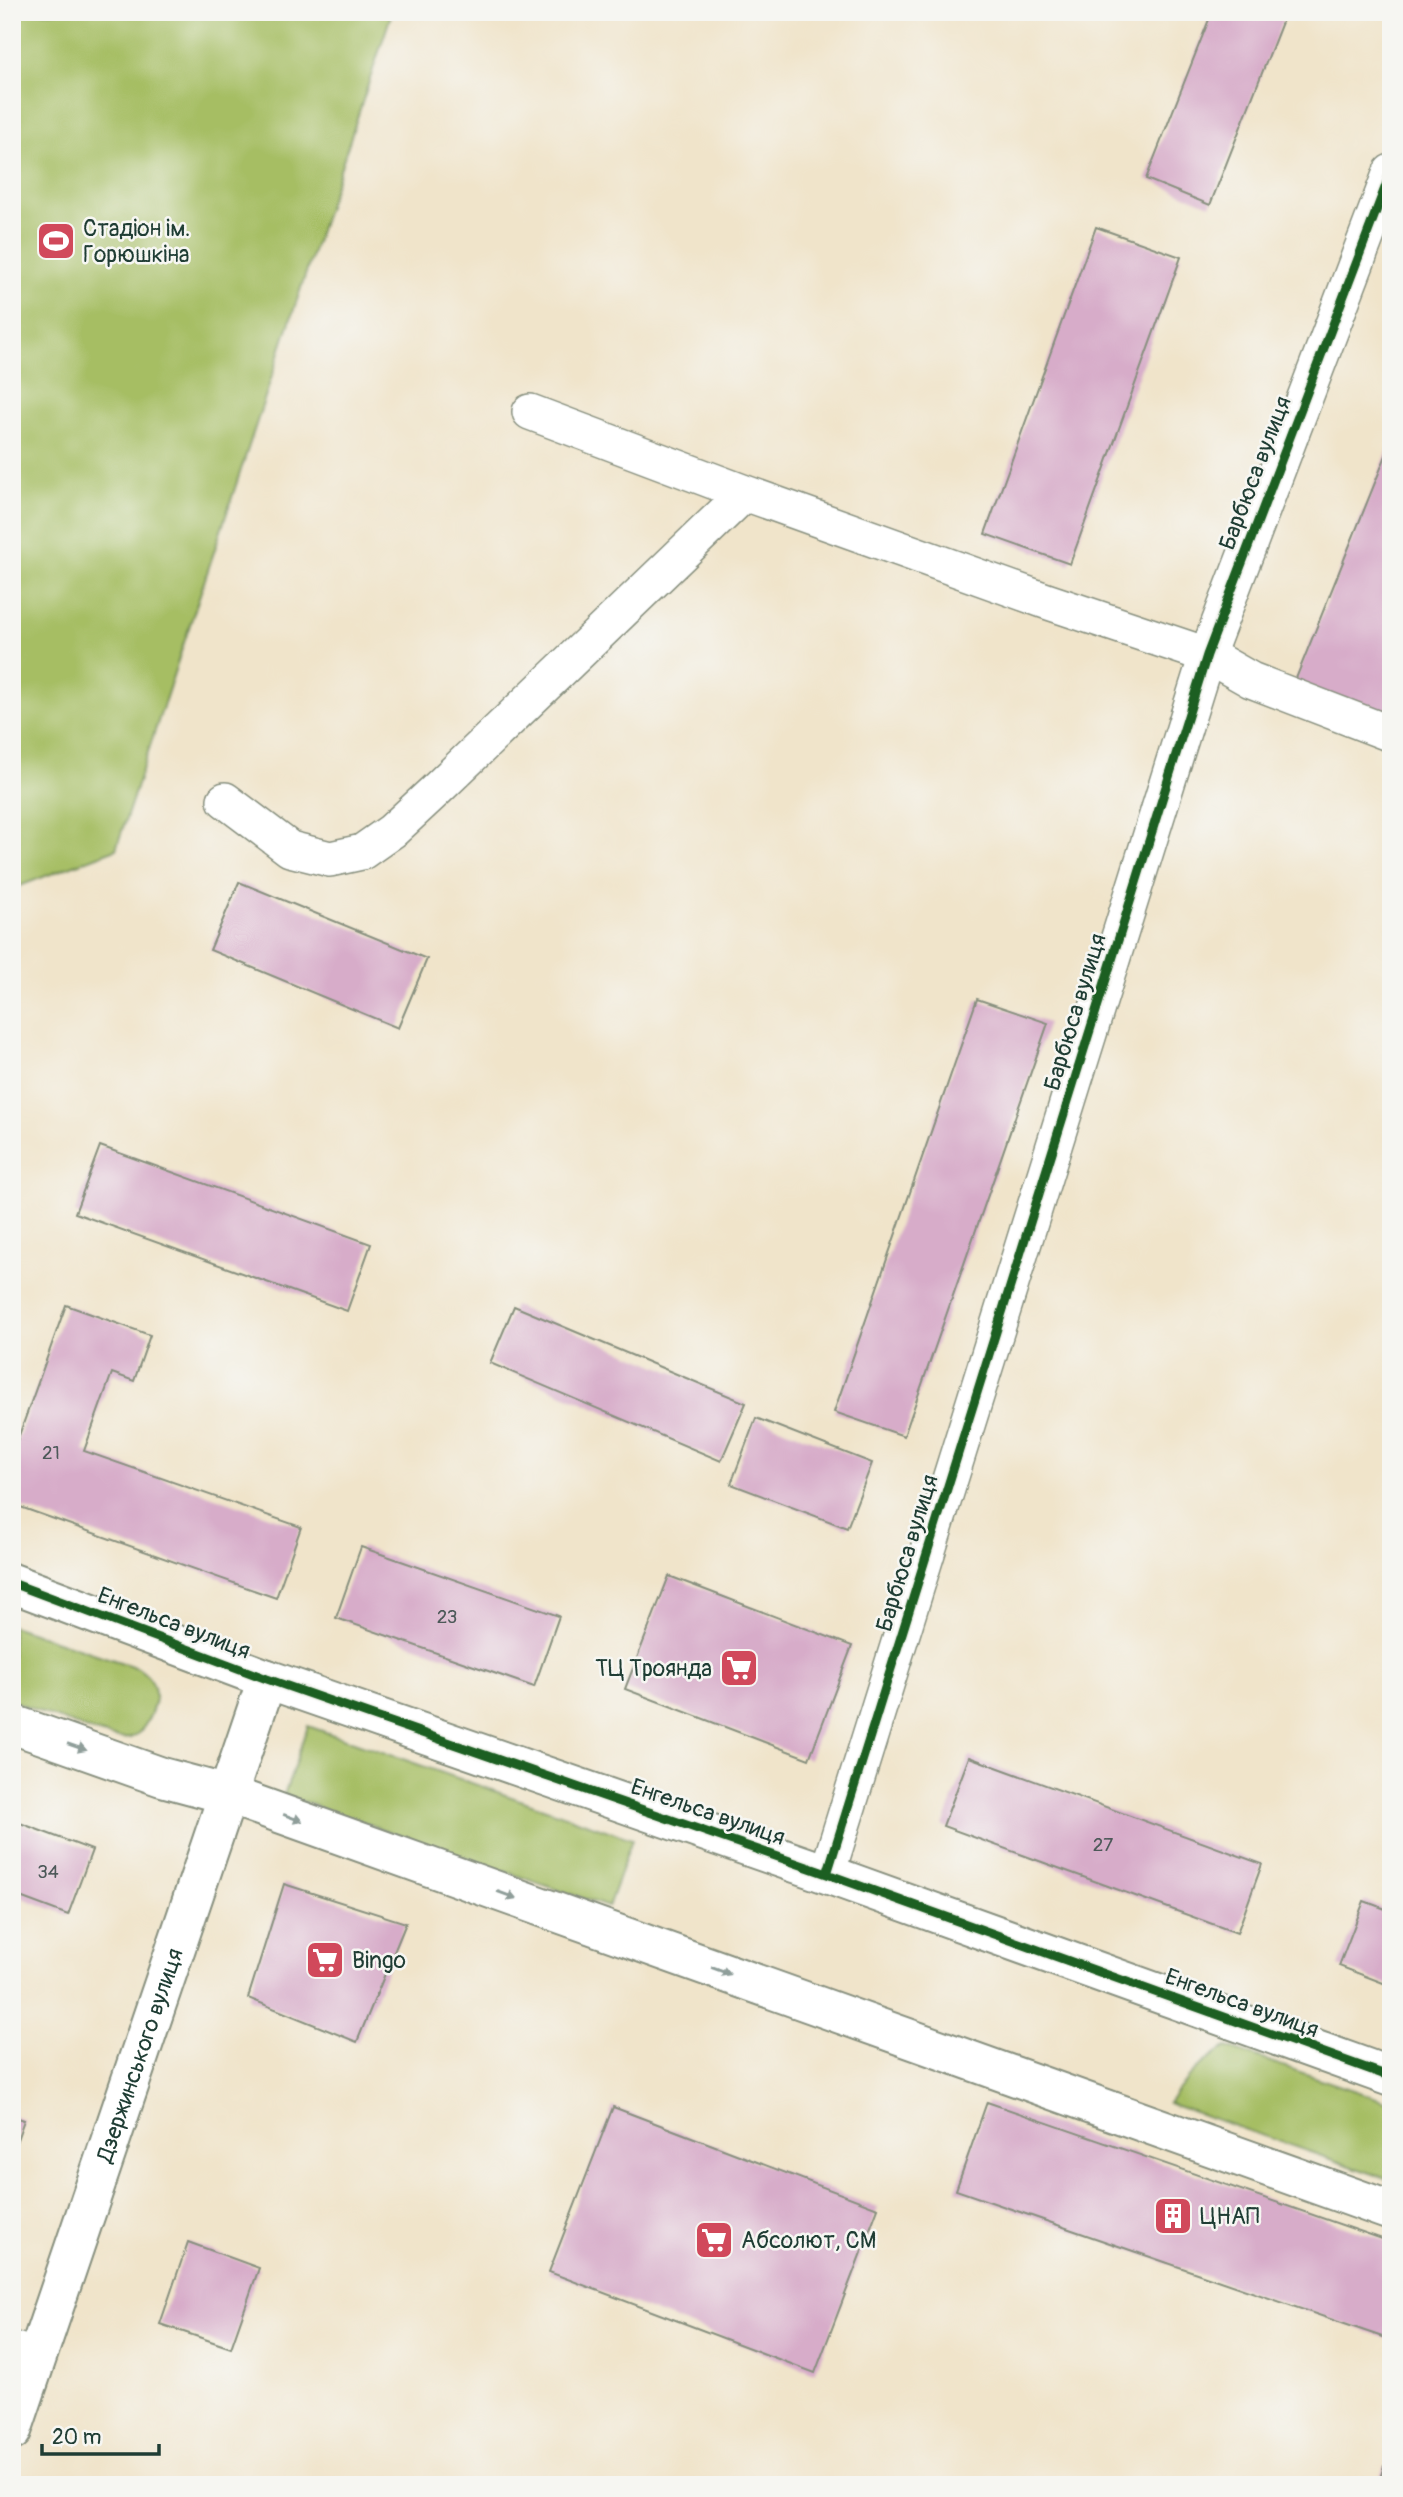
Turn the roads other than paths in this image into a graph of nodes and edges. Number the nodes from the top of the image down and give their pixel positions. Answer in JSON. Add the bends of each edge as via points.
{"nodes":[{"id":1,"x":1391,"y":172,"type":"edge"},
{"id":2,"x":530,"y":412,"type":"dead end"},
{"id":3,"x":746,"y":493,"type":"junction"},
{"id":4,"x":1207,"y":655,"type":"junction"},
{"id":5,"x":1391,"y":734,"type":"edge"},
{"id":6,"x":225,"y":800,"type":"dead end"},
{"id":7,"x":12,"y":1583,"type":"edge"},
{"id":8,"x":267,"y":1679,"type":"junction"},
{"id":9,"x":12,"y":1724,"type":"edge"},
{"id":10,"x":229,"y":1796,"type":"junction"},
{"id":11,"x":827,"y":1874,"type":"junction"},
{"id":12,"x":1391,"y":2077,"type":"edge"},
{"id":13,"x":1391,"y":2211,"type":"edge"},
{"id":14,"x":25,"y":2353,"type":"edge"},
{"id":15,"x":12,"y":2431,"type":"edge"}],
"edges":[{"from":1,"to":4,"type":"street","name":"Барбюса вулиця"},
{"from":2,"to":3,"type":"street"},
{"from":3,"to":4,"type":"street"},
{"from":3,"to":6,"type":"street","via":[[409,816],[362,852],[330,859],[290,849]]},
{"from":4,"to":5,"type":"street","via":[[1251,680]]},
{"from":4,"to":11,"type":"street","name":"Барбюса вулиця"},
{"from":7,"to":8,"type":"street","name":"Енгельса вулиця"},
{"from":8,"to":10,"type":"street","name":"Дзержинського вулиця"},
{"from":8,"to":11,"type":"street","name":"Енгельса вулиця"},
{"from":9,"to":10,"type":"street","one_way":true},
{"from":10,"to":13,"type":"street","one_way":true},
{"from":10,"to":14,"type":"street","name":"Дзержинського вулиця"},
{"from":11,"to":12,"type":"street","name":"Енгельса вулиця"},
{"from":14,"to":15,"type":"street","name":"Дзержинського вулиця"}]}
